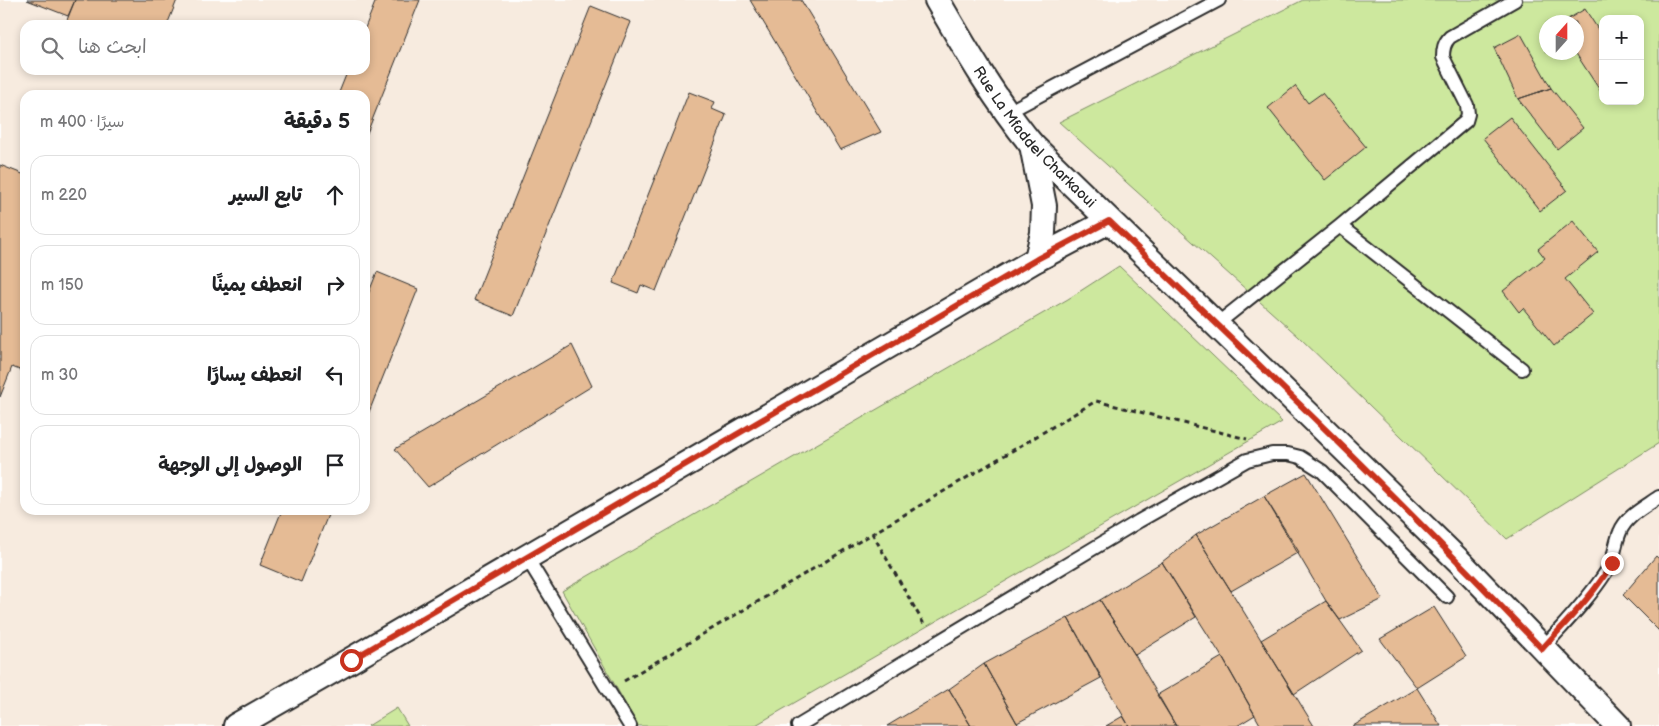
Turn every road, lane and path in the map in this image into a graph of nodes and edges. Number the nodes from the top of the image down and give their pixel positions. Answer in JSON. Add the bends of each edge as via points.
{"nodes":[{"id":1,"x":937,"y":0,"type":"edge"},
{"id":2,"x":1219,"y":0,"type":"edge"},
{"id":3,"x":1515,"y":0,"type":"edge"},
{"id":4,"x":1006,"y":113,"type":"junction"},
{"id":5,"x":1032,"y":145,"type":"junction"},
{"id":6,"x":1109,"y":221,"type":"junction"},
{"id":7,"x":1340,"y":226,"type":"junction"},
{"id":8,"x":1037,"y":259,"type":"junction"},
{"id":9,"x":1217,"y":324,"type":"junction"},
{"id":10,"x":1522,"y":369,"type":"dead end"},
{"id":11,"x":1251,"y":440,"type":"dead end"},
{"id":12,"x":1659,"y":497,"type":"edge"},
{"id":13,"x":872,"y":533,"type":"junction"},
{"id":14,"x":527,"y":558,"type":"junction"},
{"id":15,"x":1447,"y":597,"type":"dead end"},
{"id":16,"x":927,"y":630,"type":"dead end"},
{"id":17,"x":1542,"y":649,"type":"junction"},
{"id":18,"x":622,"y":683,"type":"dead end"},
{"id":19,"x":236,"y":726,"type":"edge"},
{"id":20,"x":630,"y":726,"type":"edge"},
{"id":21,"x":798,"y":726,"type":"edge"},
{"id":22,"x":1618,"y":726,"type":"edge"}],
"edges":[{"from":1,"to":4,"type":"street","name":"Rue La Mfaddel Charkaoui"},
{"from":2,"to":4,"type":"lane"},
{"from":3,"to":7,"type":"lane","via":[[1450,36],[1443,49],[1443,57],[1467,105],[1466,121]]},
{"from":4,"to":5,"type":"street","name":"Rue La Mfaddel Charkaoui"},
{"from":5,"to":6,"type":"street","name":"Rue La Mfaddel Charkaoui"},
{"from":5,"to":8,"type":"street","via":[[1044,206],[1043,233]]},
{"from":6,"to":8,"type":"street"},
{"from":6,"to":9,"type":"street","name":"Rue La Mfaddel Charkaoui"},
{"from":7,"to":9,"type":"lane"},
{"from":7,"to":10,"type":"lane"},
{"from":8,"to":14,"type":"street"},
{"from":9,"to":17,"type":"street","name":"Rue La Mfaddel Charkaoui","via":[[1454,557]]},
{"from":11,"to":13,"type":"path","via":[[1096,402]]},
{"from":12,"to":17,"type":"lane","via":[[1625,523],[1606,572]]},
{"from":13,"to":16,"type":"path"},
{"from":13,"to":18,"type":"path"},
{"from":14,"to":19,"type":"street"},
{"from":14,"to":20,"type":"lane"},
{"from":15,"to":21,"type":"lane","via":[[1322,471],[1300,457],[1272,454],[1247,460]]},
{"from":17,"to":22,"type":"street","name":"Rue La Mfaddel Charkaoui"}]}
